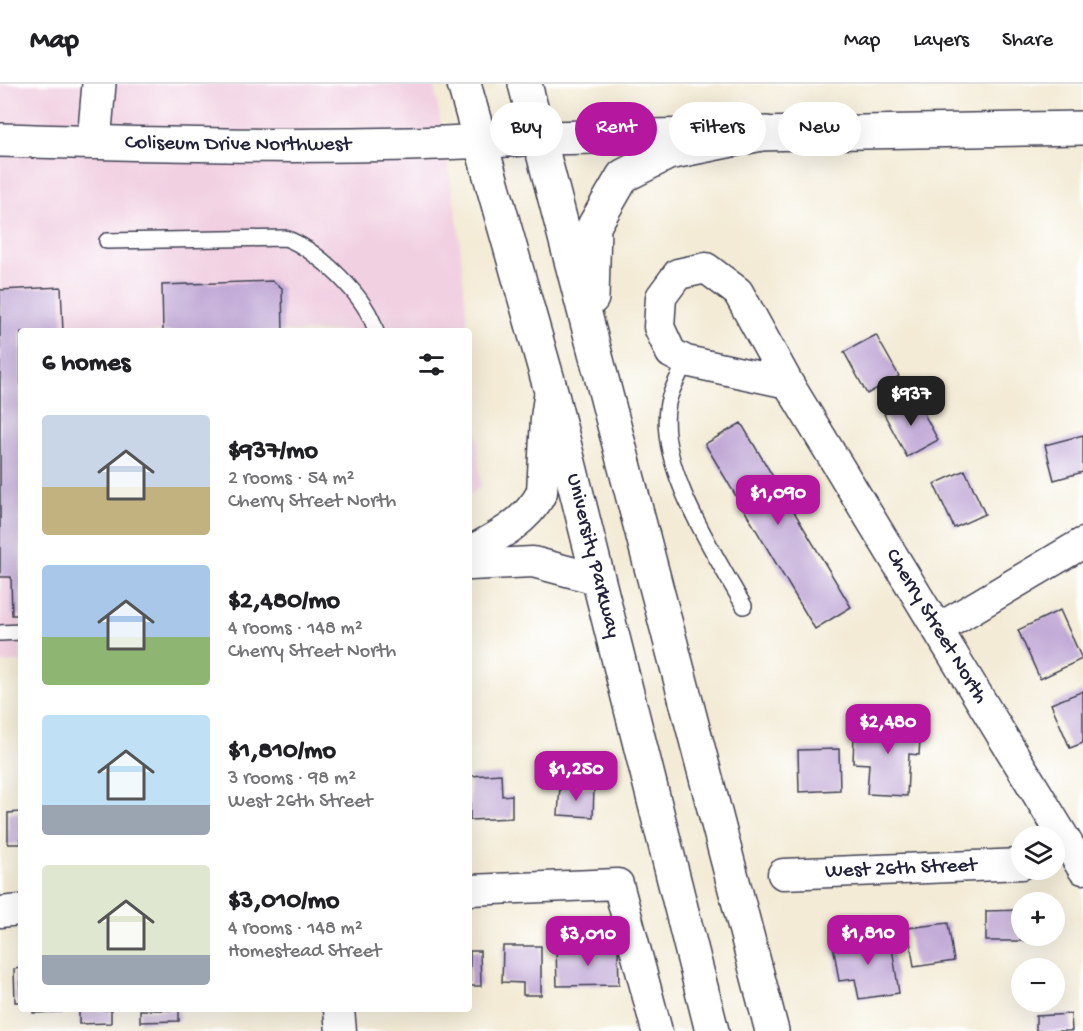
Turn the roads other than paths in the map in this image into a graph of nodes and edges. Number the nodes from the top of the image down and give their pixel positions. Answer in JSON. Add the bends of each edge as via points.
{"nodes":[{"id":1,"x":99,"y":84,"type":"edge"},
{"id":2,"x":464,"y":84,"type":"edge"},
{"id":3,"x":525,"y":84,"type":"edge"},
{"id":4,"x":530,"y":102,"type":"edge"},
{"id":5,"x":1083,"y":128,"type":"edge"},
{"id":6,"x":766,"y":133,"type":"edge"},
{"id":7,"x":669,"y":135,"type":"edge"},
{"id":8,"x":563,"y":138,"type":"edge"},
{"id":9,"x":0,"y":140,"type":"edge"},
{"id":10,"x":490,"y":141,"type":"edge"},
{"id":11,"x":94,"y":142,"type":"junction"},
{"id":12,"x":478,"y":142,"type":"junction"},
{"id":13,"x":669,"y":153,"type":"edge"},
{"id":14,"x":545,"y":156,"type":"edge"},
{"id":15,"x":107,"y":241,"type":"dead end"},
{"id":16,"x":374,"y":328,"type":"edge"},
{"id":17,"x":591,"y":339,"type":"junction"},
{"id":18,"x":686,"y":361,"type":"junction"},
{"id":19,"x":788,"y":383,"type":"junction"},
{"id":20,"x":550,"y":391,"type":"junction"},
{"id":21,"x":1083,"y":543,"type":"edge"},
{"id":22,"x":472,"y":550,"type":"edge"},
{"id":23,"x":472,"y":565,"type":"edge"},
{"id":24,"x":597,"y":579,"type":"junction"},
{"id":25,"x":744,"y":606,"type":"dead end"},
{"id":26,"x":938,"y":629,"type":"junction"},
{"id":27,"x":18,"y":632,"type":"edge"},
{"id":28,"x":0,"y":633,"type":"edge"},
{"id":29,"x":1074,"y":859,"type":"edge"},
{"id":30,"x":1011,"y":864,"type":"edge"},
{"id":31,"x":783,"y":874,"type":"dead end"},
{"id":32,"x":472,"y":890,"type":"edge"},
{"id":33,"x":18,"y":910,"type":"edge"},
{"id":34,"x":0,"y":912,"type":"edge"},
{"id":35,"x":339,"y":1012,"type":"edge"},
{"id":36,"x":341,"y":1031,"type":"edge"},
{"id":37,"x":657,"y":1031,"type":"edge"},
{"id":38,"x":712,"y":1031,"type":"edge"},
{"id":39,"x":772,"y":1031,"type":"edge"}],
"edges":[{"from":1,"to":11,"type":"main road"},
{"from":2,"to":12,"type":"main road","name":"University Parkway"},
{"from":3,"to":4,"type":"main road"},
{"from":5,"to":6,"type":"main road"},
{"from":7,"to":8,"type":"main road","name":"Coliseum Drive Northwest"},
{"from":9,"to":11,"type":"main road","name":"Coliseum Drive Northwest"},
{"from":10,"to":12,"type":"main road","name":"Coliseum Drive Northwest"},
{"from":11,"to":12,"type":"main road","name":"Coliseum Drive Northwest"},
{"from":12,"to":20,"type":"main road","name":"University Parkway"},
{"from":13,"to":17,"type":"main road","via":[[623,176],[594,226]]},
{"from":14,"to":17,"type":"main road"},
{"from":15,"to":16,"type":"lane","via":[[285,238],[300,243],[322,261],[355,295]]},
{"from":17,"to":39,"type":"main road"},
{"from":18,"to":19,"type":"street"},
{"from":18,"to":19,"type":"street","name":"Cherry Street North","via":[[671,353],[659,327],[660,297],[678,274],[705,268],[738,292]]},
{"from":18,"to":25,"type":"lane","via":[[668,401],[668,439],[685,498]]},
{"from":19,"to":26,"type":"street","name":"Cherry Street North"},
{"from":20,"to":22,"type":"street","via":[[542,492],[537,503],[530,513]]},
{"from":20,"to":24,"type":"main road","name":"University Parkway"},
{"from":21,"to":26,"type":"street"},
{"from":23,"to":24,"type":"street","via":[[533,562]]},
{"from":24,"to":38,"type":"main road","name":"University Parkway"},
{"from":26,"to":29,"type":"street","name":"Cherry Street North"},
{"from":27,"to":28,"type":"lane"},
{"from":30,"to":31,"type":"street","name":"West 26th Street"},
{"from":32,"to":37,"type":"street","via":[[618,884]]},
{"from":33,"to":34,"type":"street"},
{"from":35,"to":36,"type":"street"}]}
